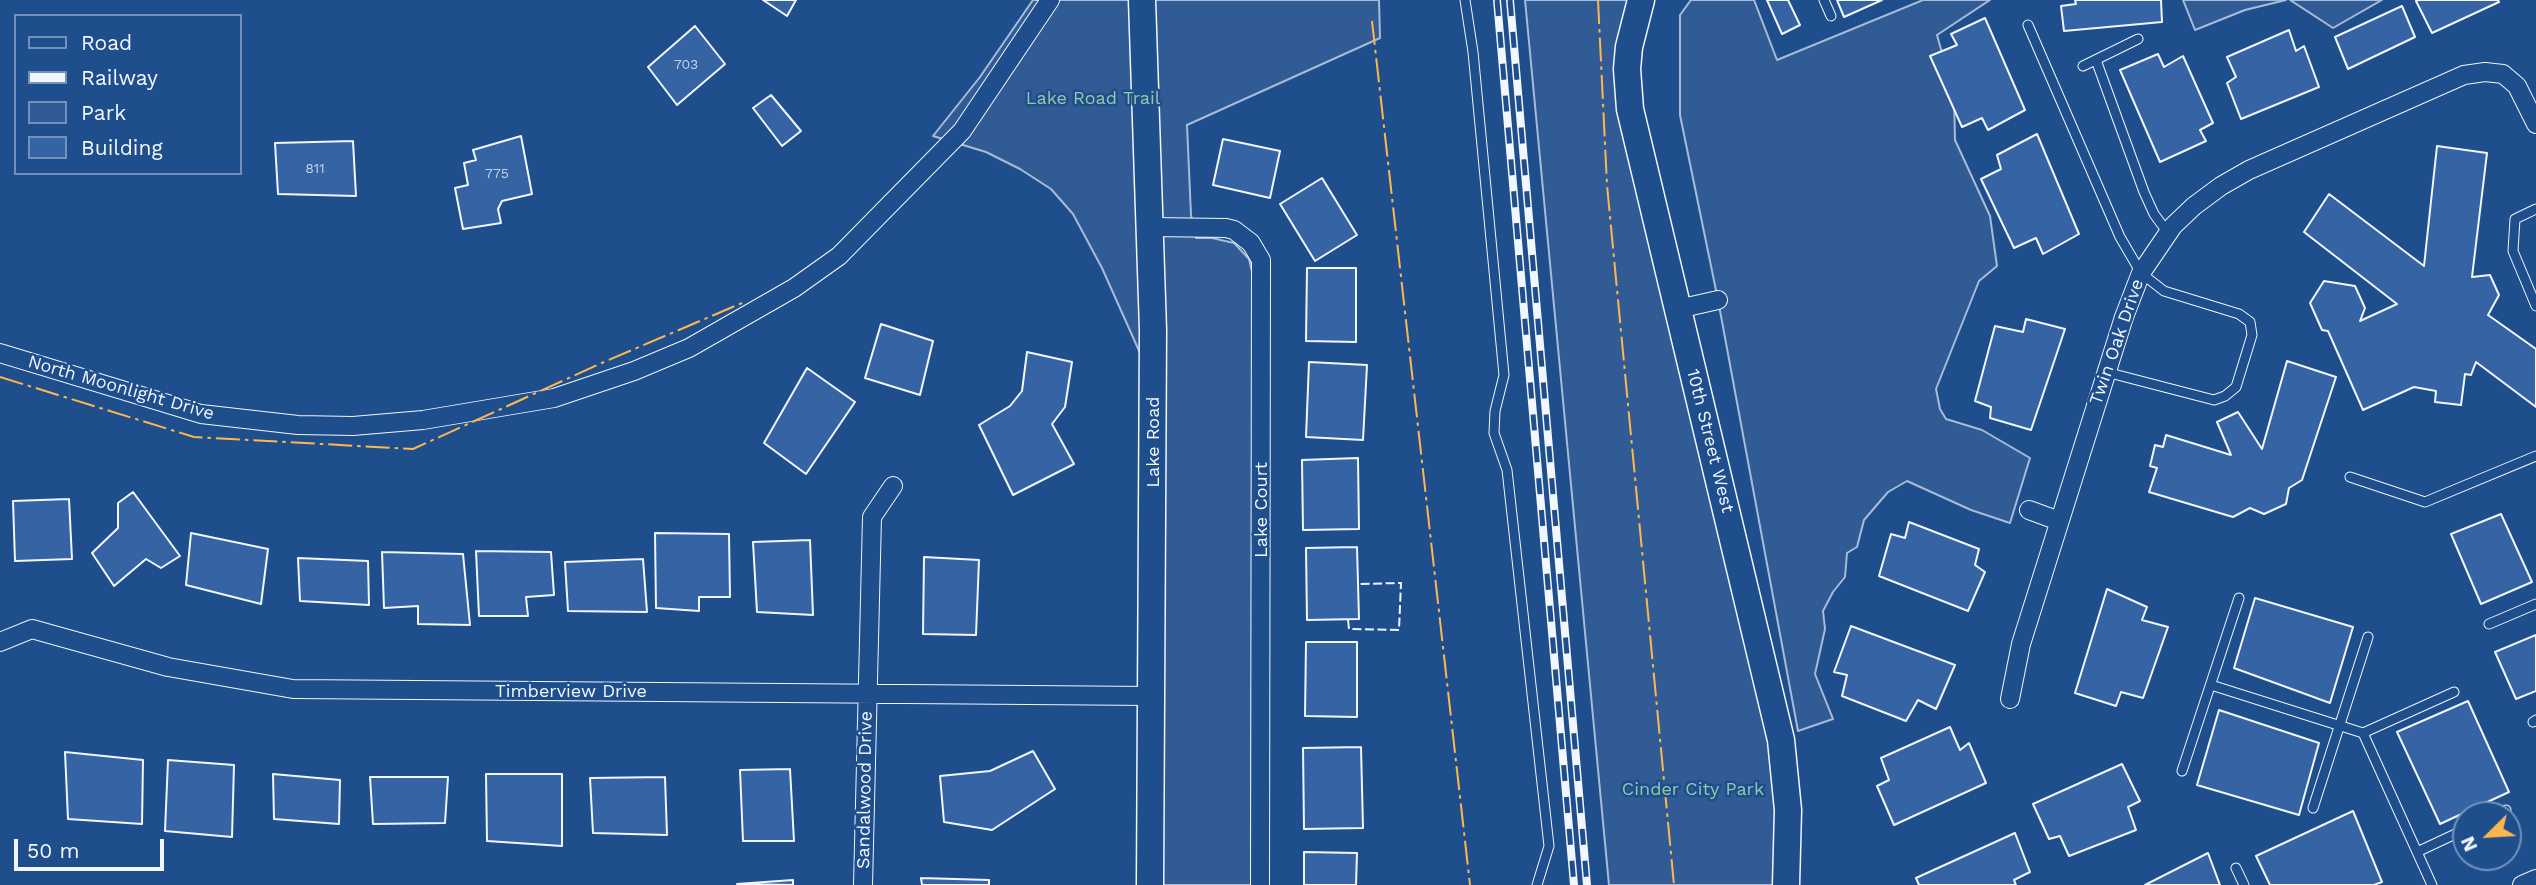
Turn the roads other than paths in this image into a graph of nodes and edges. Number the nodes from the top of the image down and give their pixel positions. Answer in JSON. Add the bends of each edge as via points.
{"nodes":[{"id":1,"x":1050,"y":0,"type":"edge"},
{"id":2,"x":1142,"y":0,"type":"edge"},
{"id":3,"x":1465,"y":0,"type":"edge"},
{"id":4,"x":1641,"y":0,"type":"edge"},
{"id":5,"x":1824,"y":0,"type":"edge"},
{"id":6,"x":1830,"y":16,"type":"dead end"},
{"id":7,"x":2028,"y":25,"type":"dead end"},
{"id":8,"x":2138,"y":39,"type":"dead end"},
{"id":9,"x":2096,"y":60,"type":"junction"},
{"id":10,"x":2083,"y":66,"type":"dead end"},
{"id":11,"x":2536,"y":124,"type":"edge"},
{"id":12,"x":2536,"y":209,"type":"edge"},
{"id":13,"x":1151,"y":227,"type":"junction"},
{"id":14,"x":2168,"y":233,"type":"junction"},
{"id":15,"x":2141,"y":273,"type":"junction"},
{"id":16,"x":1718,"y":300,"type":"dead end"},
{"id":17,"x":2536,"y":306,"type":"edge"},
{"id":18,"x":1678,"y":309,"type":"junction"},
{"id":19,"x":0,"y":353,"type":"edge"},
{"id":20,"x":2106,"y":372,"type":"junction"},
{"id":21,"x":2536,"y":456,"type":"edge"},
{"id":22,"x":2350,"y":477,"type":"dead end"},
{"id":23,"x":893,"y":486,"type":"dead end"},
{"id":24,"x":2029,"y":510,"type":"dead end"},
{"id":25,"x":2059,"y":521,"type":"junction"},
{"id":26,"x":2239,"y":598,"type":"dead end"},
{"id":27,"x":2536,"y":604,"type":"edge"},
{"id":28,"x":2490,"y":624,"type":"dead end"},
{"id":29,"x":2368,"y":637,"type":"dead end"},
{"id":30,"x":0,"y":642,"type":"edge"},
{"id":31,"x":2211,"y":685,"type":"junction"},
{"id":32,"x":2454,"y":692,"type":"dead end"},
{"id":33,"x":867,"y":694,"type":"junction"},
{"id":34,"x":1151,"y":696,"type":"junction"},
{"id":35,"x":2010,"y":699,"type":"dead end"},
{"id":36,"x":2340,"y":726,"type":"junction"},
{"id":37,"x":2363,"y":733,"type":"junction"},
{"id":38,"x":2182,"y":771,"type":"dead end"},
{"id":39,"x":2313,"y":808,"type":"dead end"},
{"id":40,"x":2452,"y":836,"type":"edge"},
{"id":41,"x":2417,"y":852,"type":"junction"},
{"id":42,"x":2236,"y":868,"type":"dead end"},
{"id":43,"x":2536,"y":878,"type":"edge"},
{"id":44,"x":863,"y":885,"type":"edge"},
{"id":45,"x":1150,"y":885,"type":"edge"},
{"id":46,"x":1260,"y":885,"type":"edge"},
{"id":47,"x":1538,"y":885,"type":"edge"},
{"id":48,"x":1786,"y":885,"type":"edge"},
{"id":49,"x":2244,"y":885,"type":"edge"},
{"id":50,"x":2432,"y":885,"type":"edge"},
{"id":51,"x":2522,"y":885,"type":"edge"}],
"edges":[{"from":1,"to":19,"type":"street","name":"North Moonlight Drive","via":[[962,131],[839,256],[794,288],[688,348],[554,398],[423,420],[298,425],[201,414]]},
{"from":2,"to":13,"type":"street","name":"Lake Road"},
{"from":3,"to":47,"type":"lane","via":[[1504,375],[1494,411],[1494,433],[1507,470],[1549,846]]},
{"from":4,"to":18,"type":"street","name":"10th Street West","via":[[1629,47],[1630,109]]},
{"from":5,"to":6,"type":"lane"},
{"from":7,"to":15,"type":"lane","via":[[2120,237]]},
{"from":8,"to":9,"type":"lane"},
{"from":9,"to":10,"type":"lane"},
{"from":9,"to":14,"type":"lane","via":[[2144,192]]},
{"from":11,"to":14,"type":"street","name":"Twin Oak Drive","via":[[2517,86],[2503,74],[2464,75],[2249,170],[2194,206]]},
{"from":12,"to":17,"type":"lane","via":[[2515,219],[2513,251]]},
{"from":13,"to":34,"type":"street","name":"Lake Road"},
{"from":13,"to":46,"type":"street","name":"Lake Court","via":[[1234,230],[1251,243],[1261,260]]},
{"from":14,"to":15,"type":"street","name":"Twin Oak Drive"},
{"from":15,"to":20,"type":"street","name":"Twin Oak Drive"},
{"from":15,"to":20,"type":"lane","via":[[2164,291],[2239,314],[2250,322],[2252,335],[2236,387],[2214,400]]},
{"from":16,"to":18,"type":"street"},
{"from":18,"to":48,"type":"street","name":"10th Street West","via":[[1781,740],[1788,810]]},
{"from":20,"to":25,"type":"street","name":"Twin Oak Drive"},
{"from":21,"to":22,"type":"lane","via":[[2425,502]]},
{"from":23,"to":33,"type":"street","name":"Sandalwood Drive","via":[[872,517]]},
{"from":24,"to":25,"type":"street"},
{"from":25,"to":35,"type":"street","name":"Twin Oak Drive","via":[[2021,644]]},
{"from":26,"to":31,"type":"lane"},
{"from":27,"to":28,"type":"lane"},
{"from":29,"to":36,"type":"lane"},
{"from":30,"to":33,"type":"street","name":"Timberview Drive","via":[[32,629],[168,667],[293,690]]},
{"from":31,"to":36,"type":"lane"},
{"from":31,"to":38,"type":"lane"},
{"from":32,"to":37,"type":"lane"},
{"from":33,"to":34,"type":"street","name":"Timberview Drive"},
{"from":33,"to":44,"type":"street","name":"Sandalwood Drive"},
{"from":34,"to":45,"type":"street","name":"Lake Road"},
{"from":36,"to":37,"type":"lane"},
{"from":36,"to":39,"type":"lane"},
{"from":37,"to":41,"type":"lane"},
{"from":40,"to":41,"type":"lane"},
{"from":41,"to":50,"type":"lane"},
{"from":42,"to":49,"type":"lane"},
{"from":43,"to":51,"type":"street"}]}
